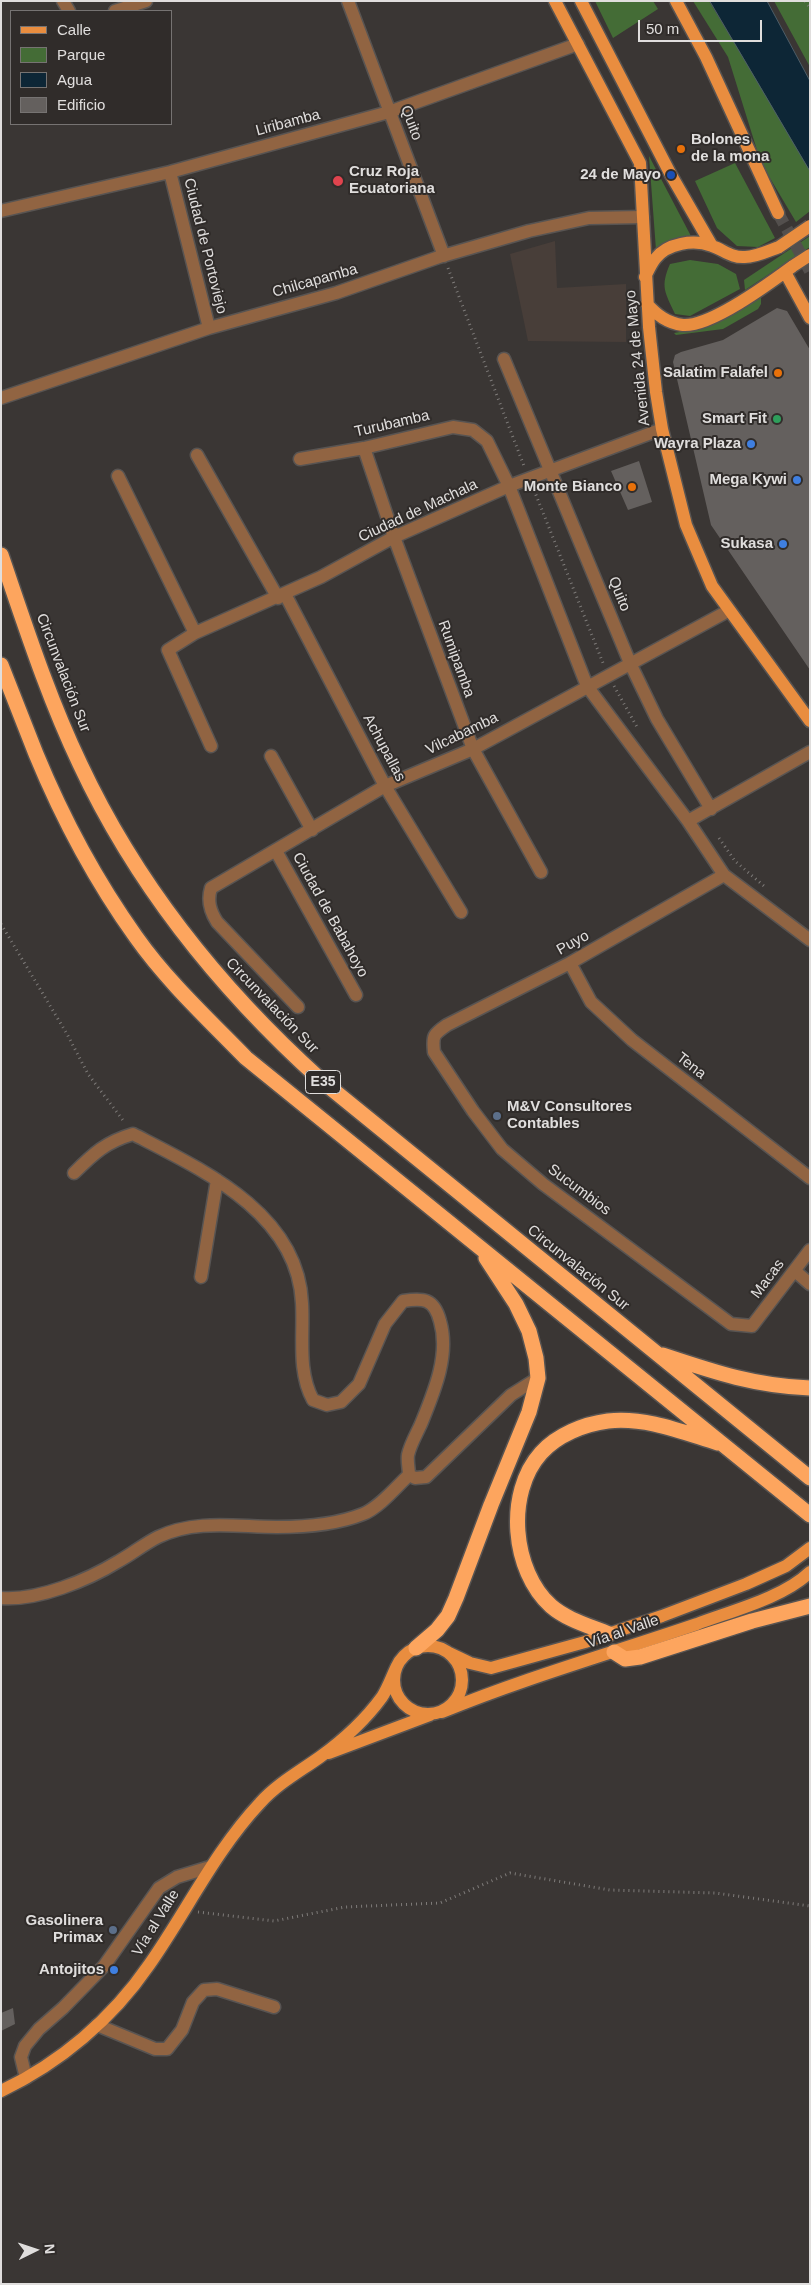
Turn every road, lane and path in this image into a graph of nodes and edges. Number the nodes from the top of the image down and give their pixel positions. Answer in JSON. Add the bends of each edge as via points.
{"nodes":[{"id":1,"x":146,"y":1,"type":"edge"},
{"id":2,"x":348,"y":1,"type":"edge"},
{"id":3,"x":555,"y":1,"type":"edge"},
{"id":4,"x":581,"y":1,"type":"edge"},
{"id":5,"x":676,"y":1,"type":"edge"},
{"id":6,"x":805,"y":1,"type":"edge"},
{"id":7,"x":810,"y":8,"type":"edge"},
{"id":8,"x":118,"y":10,"type":"edge"},
{"id":9,"x":578,"y":44,"type":"junction"},
{"id":10,"x":389,"y":112,"type":"junction"},
{"id":11,"x":170,"y":172,"type":"junction"},
{"id":12,"x":1,"y":211,"type":"edge"},
{"id":13,"x":778,"y":213,"type":"tunnel mouth"},
{"id":14,"x":643,"y":217,"type":"junction"},
{"id":15,"x":810,"y":226,"type":"edge"},
{"id":16,"x":712,"y":246,"type":"junction"},
{"id":17,"x":444,"y":256,"type":"junction"},
{"id":18,"x":810,"y":256,"type":"edge"},
{"id":19,"x":789,"y":269,"type":"junction"},
{"id":20,"x":645,"y":277,"type":"junction"},
{"id":21,"x":647,"y":304,"type":"junction"},
{"id":22,"x":810,"y":318,"type":"edge"},
{"id":23,"x":209,"y":328,"type":"junction"},
{"id":24,"x":504,"y":359,"type":"dead end"},
{"id":25,"x":1,"y":398,"type":"edge"},
{"id":26,"x":662,"y":429,"type":"junction"},
{"id":27,"x":364,"y":448,"type":"junction"},
{"id":28,"x":197,"y":455,"type":"dead end"},
{"id":29,"x":300,"y":459,"type":"dead end"},
{"id":30,"x":551,"y":470,"type":"junction"},
{"id":31,"x":118,"y":476,"type":"dead end"},
{"id":32,"x":529,"y":479,"type":"junction"},
{"id":33,"x":509,"y":486,"type":"junction"},
{"id":34,"x":394,"y":537,"type":"junction"},
{"id":35,"x":1,"y":555,"type":"edge"},
{"id":36,"x":282,"y":596,"type":"junction"},
{"id":37,"x":728,"y":611,"type":"junction"},
{"id":38,"x":195,"y":633,"type":"junction"},
{"id":39,"x":630,"y":663,"type":"junction"},
{"id":40,"x":1,"y":665,"type":"edge"},
{"id":41,"x":608,"y":675,"type":"junction"},
{"id":42,"x":588,"y":686,"type":"junction"},
{"id":43,"x":810,"y":722,"type":"edge"},
{"id":44,"x":641,"y":734,"type":"dead end"},
{"id":45,"x":211,"y":746,"type":"dead end"},
{"id":46,"x":472,"y":749,"type":"junction"},
{"id":47,"x":810,"y":752,"type":"edge"},
{"id":48,"x":271,"y":756,"type":"dead end"},
{"id":49,"x":385,"y":786,"type":"junction"},
{"id":50,"x":711,"y":809,"type":"junction"},
{"id":51,"x":688,"y":821,"type":"junction"},
{"id":52,"x":312,"y":830,"type":"junction"},
{"id":53,"x":718,"y":837,"type":"dead end"},
{"id":54,"x":276,"y":851,"type":"junction"},
{"id":55,"x":541,"y":872,"type":"dead end"},
{"id":56,"x":724,"y":876,"type":"junction"},
{"id":57,"x":765,"y":886,"type":"dead end"},
{"id":58,"x":461,"y":912,"type":"dead end"},
{"id":59,"x":1,"y":924,"type":"edge"},
{"id":60,"x":810,"y":940,"type":"edge"},
{"id":61,"x":570,"y":964,"type":"junction"},
{"id":62,"x":356,"y":995,"type":"dead end"},
{"id":63,"x":298,"y":1007,"type":"dead end"},
{"id":64,"x":435,"y":1033,"type":"joint"},
{"id":65,"x":134,"y":1134,"type":"junction"},
{"id":66,"x":74,"y":1173,"type":"dead end"},
{"id":67,"x":810,"y":1178,"type":"edge"},
{"id":68,"x":216,"y":1180,"type":"junction"},
{"id":69,"x":478,"y":1246,"type":"junction"},
{"id":70,"x":810,"y":1250,"type":"edge"},
{"id":71,"x":795,"y":1271,"type":"junction"},
{"id":72,"x":201,"y":1277,"type":"dead end"},
{"id":73,"x":810,"y":1284,"type":"edge"},
{"id":74,"x":752,"y":1326,"type":"joint"},
{"id":75,"x":656,"y":1353,"type":"junction"},
{"id":76,"x":538,"y":1378,"type":"junction"},
{"id":77,"x":810,"y":1388,"type":"edge"},
{"id":78,"x":726,"y":1446,"type":"junction"},
{"id":79,"x":409,"y":1474,"type":"junction"},
{"id":80,"x":810,"y":1478,"type":"edge"},
{"id":81,"x":810,"y":1515,"type":"edge"},
{"id":82,"x":810,"y":1548,"type":"edge"},
{"id":83,"x":810,"y":1572,"type":"edge"},
{"id":84,"x":1,"y":1598,"type":"edge"},
{"id":85,"x":810,"y":1606,"type":"edge"},
{"id":86,"x":609,"y":1634,"type":"junction"},
{"id":87,"x":416,"y":1648,"type":"junction"},
{"id":88,"x":614,"y":1652,"type":"junction"},
{"id":89,"x":449,"y":1653,"type":"junction"},
{"id":90,"x":397,"y":1666,"type":"junction"},
{"id":91,"x":437,"y":1713,"type":"junction"},
{"id":92,"x":322,"y":1755,"type":"junction"},
{"id":93,"x":210,"y":1867,"type":"junction"},
{"id":94,"x":810,"y":1906,"type":"edge"},
{"id":95,"x":184,"y":1910,"type":"junction"},
{"id":96,"x":274,"y":2008,"type":"dead end"},
{"id":97,"x":97,"y":2025,"type":"junction"},
{"id":98,"x":26,"y":2078,"type":"junction"},
{"id":99,"x":1,"y":2091,"type":"edge"}],
"edges":[{"from":1,"to":8,"type":"street"},
{"from":2,"to":10,"type":"street","name":"Quito"},
{"from":3,"to":9,"type":"main road","name":"Avenida 24 de Mayo"},
{"from":4,"to":16,"type":"main road","via":[[670,175]]},
{"from":5,"to":13,"type":"main road","via":[[706,57]]},
{"from":6,"to":7,"type":"path"},
{"from":9,"to":10,"type":"street","name":"Liribamba"},
{"from":9,"to":14,"type":"main road","name":"Avenida 24 de Mayo","via":[[640,163]]},
{"from":10,"to":11,"type":"street","name":"Liribamba"},
{"from":10,"to":17,"type":"street","name":"Quito"},
{"from":11,"to":12,"type":"street","name":"Liribamba"},
{"from":11,"to":23,"type":"street","name":"Ciudad de Portoviejo"},
{"from":14,"to":17,"type":"street","name":"Chilcapamba","via":[[589,218],[529,231]]},
{"from":14,"to":20,"type":"main road","name":"Avenida 24 de Mayo"},
{"from":15,"to":16,"type":"main road","bridge":true,"via":[[779,248],[746,258],[728,255]]},
{"from":16,"to":20,"type":"main road","via":[[674,245],[655,259]]},
{"from":17,"to":23,"type":"street","name":"Chilcapamba","via":[[336,293]]},
{"from":17,"to":32,"type":"path"},
{"from":18,"to":19,"type":"main road","bridge":true},
{"from":19,"to":21,"type":"main road","via":[[725,311],[701,322],[684,325],[670,322]]},
{"from":19,"to":22,"type":"main road"},
{"from":20,"to":21,"type":"main road","name":"Avenida 24 de Mayo"},
{"from":21,"to":26,"type":"main road","name":"Avenida 24 de Mayo"},
{"from":23,"to":25,"type":"street","name":"Chilcapamba"},
{"from":24,"to":30,"type":"street","name":"Quito"},
{"from":26,"to":30,"type":"street","name":"Ciudad de Machala"},
{"from":26,"to":37,"type":"main road","name":"Avenida 24 de Mayo","via":[[686,524],[712,586]]},
{"from":27,"to":29,"type":"street","name":"Turubamba"},
{"from":27,"to":33,"type":"street","name":"Turubamba","via":[[453,427],[473,430],[487,441]]},
{"from":27,"to":34,"type":"street","name":"Rumipamba"},
{"from":28,"to":36,"type":"street","name":"Achupallas"},
{"from":30,"to":32,"type":"street","name":"Ciudad de Machala"},
{"from":30,"to":39,"type":"street","name":"Quito"},
{"from":31,"to":38,"type":"street"},
{"from":32,"to":33,"type":"street","name":"Ciudad de Machala"},
{"from":32,"to":41,"type":"path"},
{"from":33,"to":34,"type":"street","name":"Ciudad de Machala"},
{"from":33,"to":42,"type":"street"},
{"from":34,"to":36,"type":"street","name":"Ciudad de Machala"},
{"from":34,"to":46,"type":"street","name":"Rumipamba"},
{"from":35,"to":75,"type":"highway","name":"Circunvalación Sur","number":"E35","via":[[58,713],[89,782],[106,815],[169,914],[210,967],[271,1034],[322,1081]]},
{"from":36,"to":38,"type":"street","name":"Ciudad de Machala"},
{"from":36,"to":49,"type":"street","name":"Achupallas"},
{"from":37,"to":39,"type":"street","name":"Vilcabamba"},
{"from":37,"to":43,"type":"main road","name":"Avenida 24 de Mayo"},
{"from":38,"to":45,"type":"street","name":"Ciudad de Machala","via":[[168,650]]},
{"from":39,"to":41,"type":"street","name":"Vilcabamba"},
{"from":39,"to":50,"type":"street","name":"Quito","via":[[657,719]]},
{"from":40,"to":69,"type":"highway","number":"E35","via":[[64,817],[136,937],[168,977],[246,1058]]},
{"from":41,"to":42,"type":"street","name":"Vilcabamba"},
{"from":41,"to":44,"type":"path"},
{"from":42,"to":46,"type":"street","name":"Vilcabamba"},
{"from":42,"to":51,"type":"street"},
{"from":46,"to":49,"type":"street","name":"Vilcabamba"},
{"from":46,"to":55,"type":"street","name":"Rumipamba"},
{"from":47,"to":50,"type":"street"},
{"from":48,"to":52,"type":"street"},
{"from":49,"to":52,"type":"street","name":"Vilcabamba"},
{"from":49,"to":58,"type":"street","name":"Achupallas"},
{"from":50,"to":51,"type":"street"},
{"from":51,"to":56,"type":"street"},
{"from":52,"to":54,"type":"street","name":"Vilcabamba"},
{"from":53,"to":57,"type":"path","via":[[735,861]]},
{"from":54,"to":62,"type":"street","name":"Ciudad de Babahoyo"},
{"from":54,"to":63,"type":"street","name":"Vilcabamba","via":[[211,888],[208,898],[217,922]]},
{"from":56,"to":60,"type":"street"},
{"from":56,"to":61,"type":"street","name":"Puyo"},
{"from":59,"to":65,"type":"path","via":[[68,1034],[88,1074]]},
{"from":61,"to":64,"type":"street","name":"Puyo"},
{"from":61,"to":67,"type":"street","name":"Tena","via":[[591,1002],[632,1040]]},
{"from":64,"to":74,"type":"street","name":"Sucumbios","via":[[434,1052],[502,1149],[543,1184],[731,1324]]},
{"from":65,"to":66,"type":"street","via":[[114,1140]]},
{"from":65,"to":68,"type":"street"},
{"from":68,"to":72,"type":"street"},
{"from":68,"to":79,"type":"street","via":[[238,1193],[274,1229],[289,1251],[299,1275],[305,1386],[313,1400],[328,1405],[341,1402],[359,1384],[385,1324],[403,1301],[421,1299],[431,1303],[438,1313],[443,1332],[440,1372],[408,1456]]},
{"from":69,"to":76,"type":"highway","via":[[516,1304],[529,1331]]},
{"from":69,"to":78,"type":"highway","number":"E35"},
{"from":70,"to":71,"type":"street","name":"Macas"},
{"from":71,"to":73,"type":"street"},
{"from":71,"to":74,"type":"street","name":"Macas"},
{"from":75,"to":77,"type":"highway","via":[[745,1381]]},
{"from":75,"to":80,"type":"highway","name":"Circunvalación Sur","number":"E35"},
{"from":76,"to":79,"type":"street","via":[[511,1395],[426,1478],[415,1478]]},
{"from":76,"to":87,"type":"highway","via":[[529,1412],[450,1610],[437,1630]]},
{"from":78,"to":81,"type":"highway","number":"E35"},
{"from":78,"to":86,"type":"highway","via":[[650,1422],[606,1421],[568,1433],[553,1442],[531,1467],[519,1506],[519,1544],[523,1562],[539,1592],[551,1606]]},
{"from":79,"to":84,"type":"street","via":[[365,1514],[338,1521],[279,1527],[196,1525],[158,1537],[117,1563],[77,1582],[31,1597]]},
{"from":82,"to":86,"type":"main road","name":"Vía al Valle","via":[[786,1566],[746,1584]]},
{"from":83,"to":88,"type":"main road","name":"Vía al Valle","via":[[769,1596]]},
{"from":85,"to":88,"type":"highway","via":[[640,1657],[625,1659]]},
{"from":86,"to":89,"type":"main road","name":"Vía al Valle","via":[[491,1668]]},
{"from":87,"to":89,"type":"main road","via":[[433,1646]]},
{"from":87,"to":90,"type":"main road","via":[[408,1652]]},
{"from":88,"to":91,"type":"main road","name":"Vía al Valle"},
{"from":89,"to":91,"type":"main road","via":[[461,1669],[462,1689],[451,1707]]},
{"from":90,"to":91,"type":"main road","via":[[394,1684],[401,1700],[414,1712]]},
{"from":90,"to":92,"type":"main road","via":[[383,1696],[366,1716]]},
{"from":91,"to":92,"type":"main road","name":"Vía al Valle"},
{"from":92,"to":93,"type":"main road","name":"Vía al Valle","via":[[260,1802]]},
{"from":93,"to":95,"type":"main road","name":"Vía al Valle"},
{"from":93,"to":98,"type":"street","via":[[177,1877],[159,1888],[104,1966],[25,2046],[21,2057]]},
{"from":94,"to":95,"type":"path","via":[[715,1893],[610,1890],[510,1874],[440,1904],[345,1907],[274,1921]]},
{"from":95,"to":97,"type":"main road","name":"Vía al Valle","via":[[149,1965]]},
{"from":96,"to":97,"type":"street","via":[[217,1989],[204,1990],[193,2002],[182,2030],[167,2049],[156,2049]]},
{"from":97,"to":98,"type":"main road","name":"Vía al Valle","via":[[46,2067]]},
{"from":98,"to":99,"type":"main road","name":"Vía al Valle"}]}
